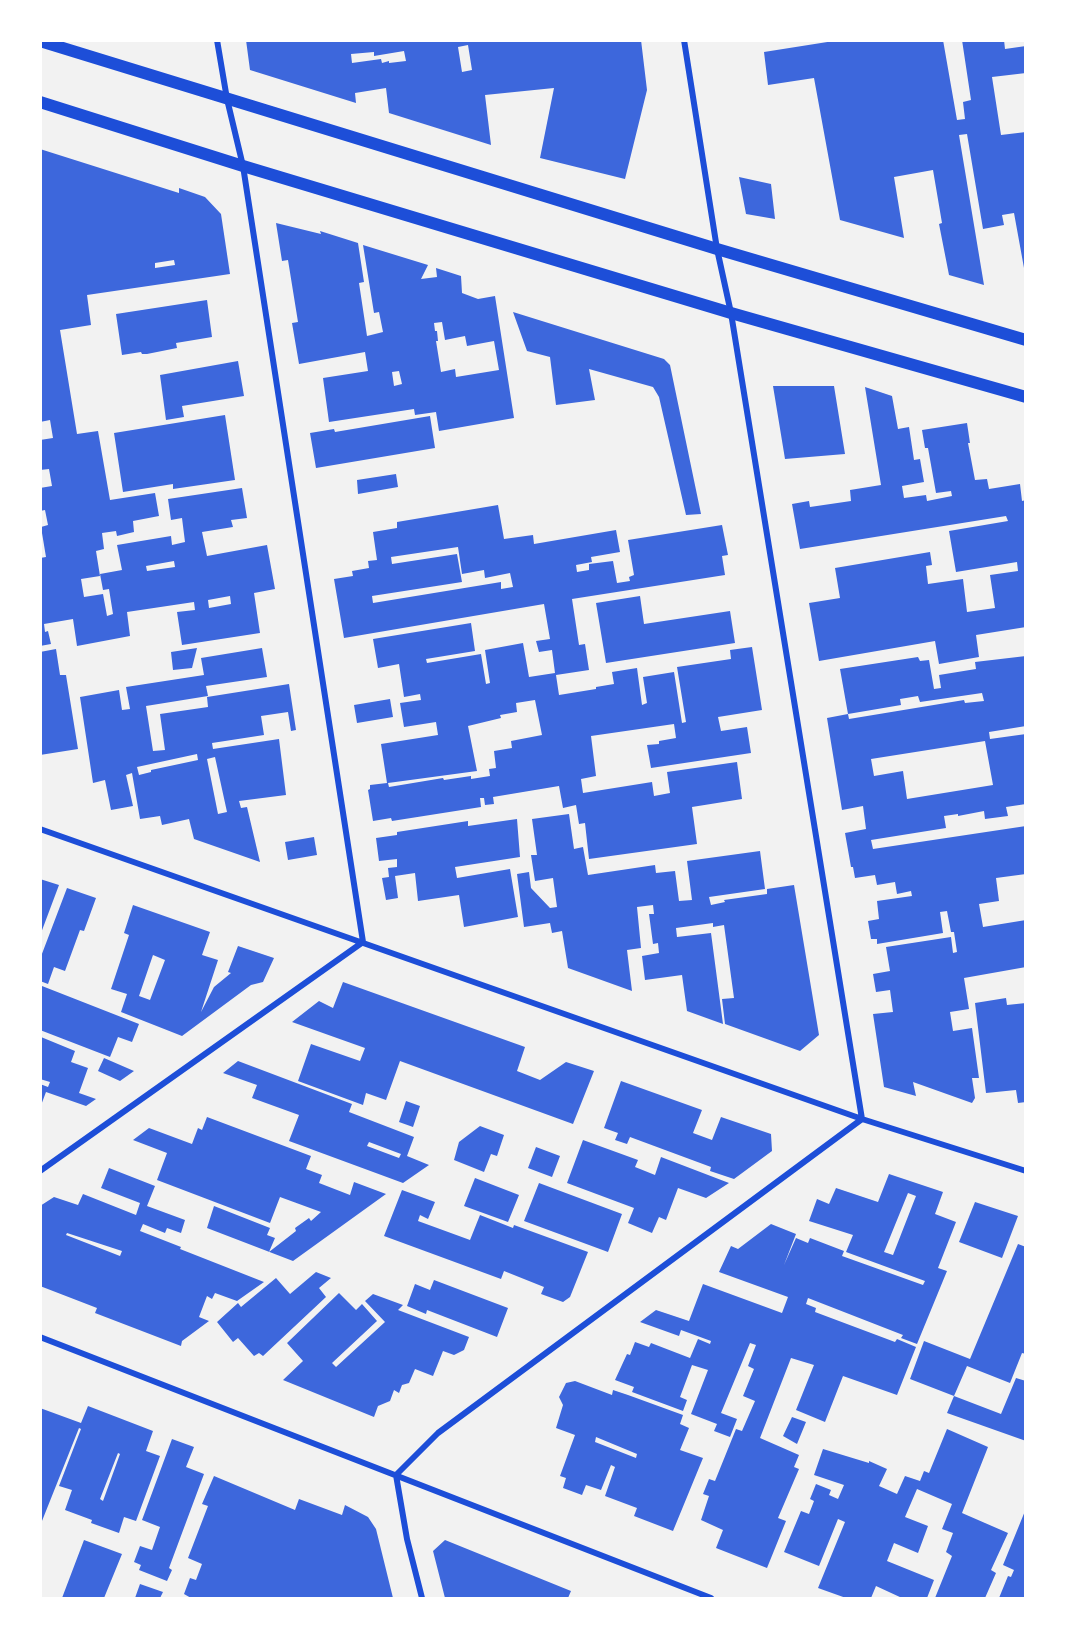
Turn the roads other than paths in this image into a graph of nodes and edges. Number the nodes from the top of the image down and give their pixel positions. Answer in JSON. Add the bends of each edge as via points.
{"nodes":[{"id":1,"x":217,"y":40,"type":"edge"},
{"id":2,"x":684,"y":40,"type":"edge"},
{"id":3,"x":40,"y":41,"type":"edge"},
{"id":4,"x":227,"y":99,"type":"junction"},
{"id":5,"x":40,"y":102,"type":"edge"},
{"id":6,"x":243,"y":166,"type":"junction"},
{"id":7,"x":717,"y":249,"type":"junction"},
{"id":8,"x":731,"y":313,"type":"junction"},
{"id":9,"x":1026,"y":340,"type":"edge"},
{"id":10,"x":1026,"y":398,"type":"edge"},
{"id":11,"x":40,"y":829,"type":"edge"},
{"id":12,"x":363,"y":942,"type":"junction"},
{"id":13,"x":862,"y":1119,"type":"junction"},
{"id":14,"x":40,"y":1171,"type":"edge"},
{"id":15,"x":1026,"y":1171,"type":"edge"},
{"id":16,"x":40,"y":1336,"type":"edge"},
{"id":17,"x":396,"y":1475,"type":"junction"},
{"id":18,"x":422,"y":1599,"type":"edge"},
{"id":19,"x":711,"y":1599,"type":"edge"}],
"edges":[{"from":1,"to":4,"type":"street"},
{"from":2,"to":7,"type":"street"},
{"from":3,"to":4,"type":"main road"},
{"from":4,"to":6,"type":"street"},
{"from":4,"to":7,"type":"main road"},
{"from":5,"to":6,"type":"main road"},
{"from":6,"to":8,"type":"main road"},
{"from":6,"to":12,"type":"street"},
{"from":7,"to":8,"type":"street"},
{"from":7,"to":9,"type":"main road"},
{"from":8,"to":10,"type":"main road"},
{"from":8,"to":13,"type":"street"},
{"from":11,"to":12,"type":"street"},
{"from":12,"to":13,"type":"street"},
{"from":12,"to":14,"type":"street"},
{"from":13,"to":15,"type":"street"},
{"from":13,"to":17,"type":"street","via":[[438,1433]]},
{"from":16,"to":17,"type":"street"},
{"from":17,"to":18,"type":"street"},
{"from":17,"to":19,"type":"street"}]}
